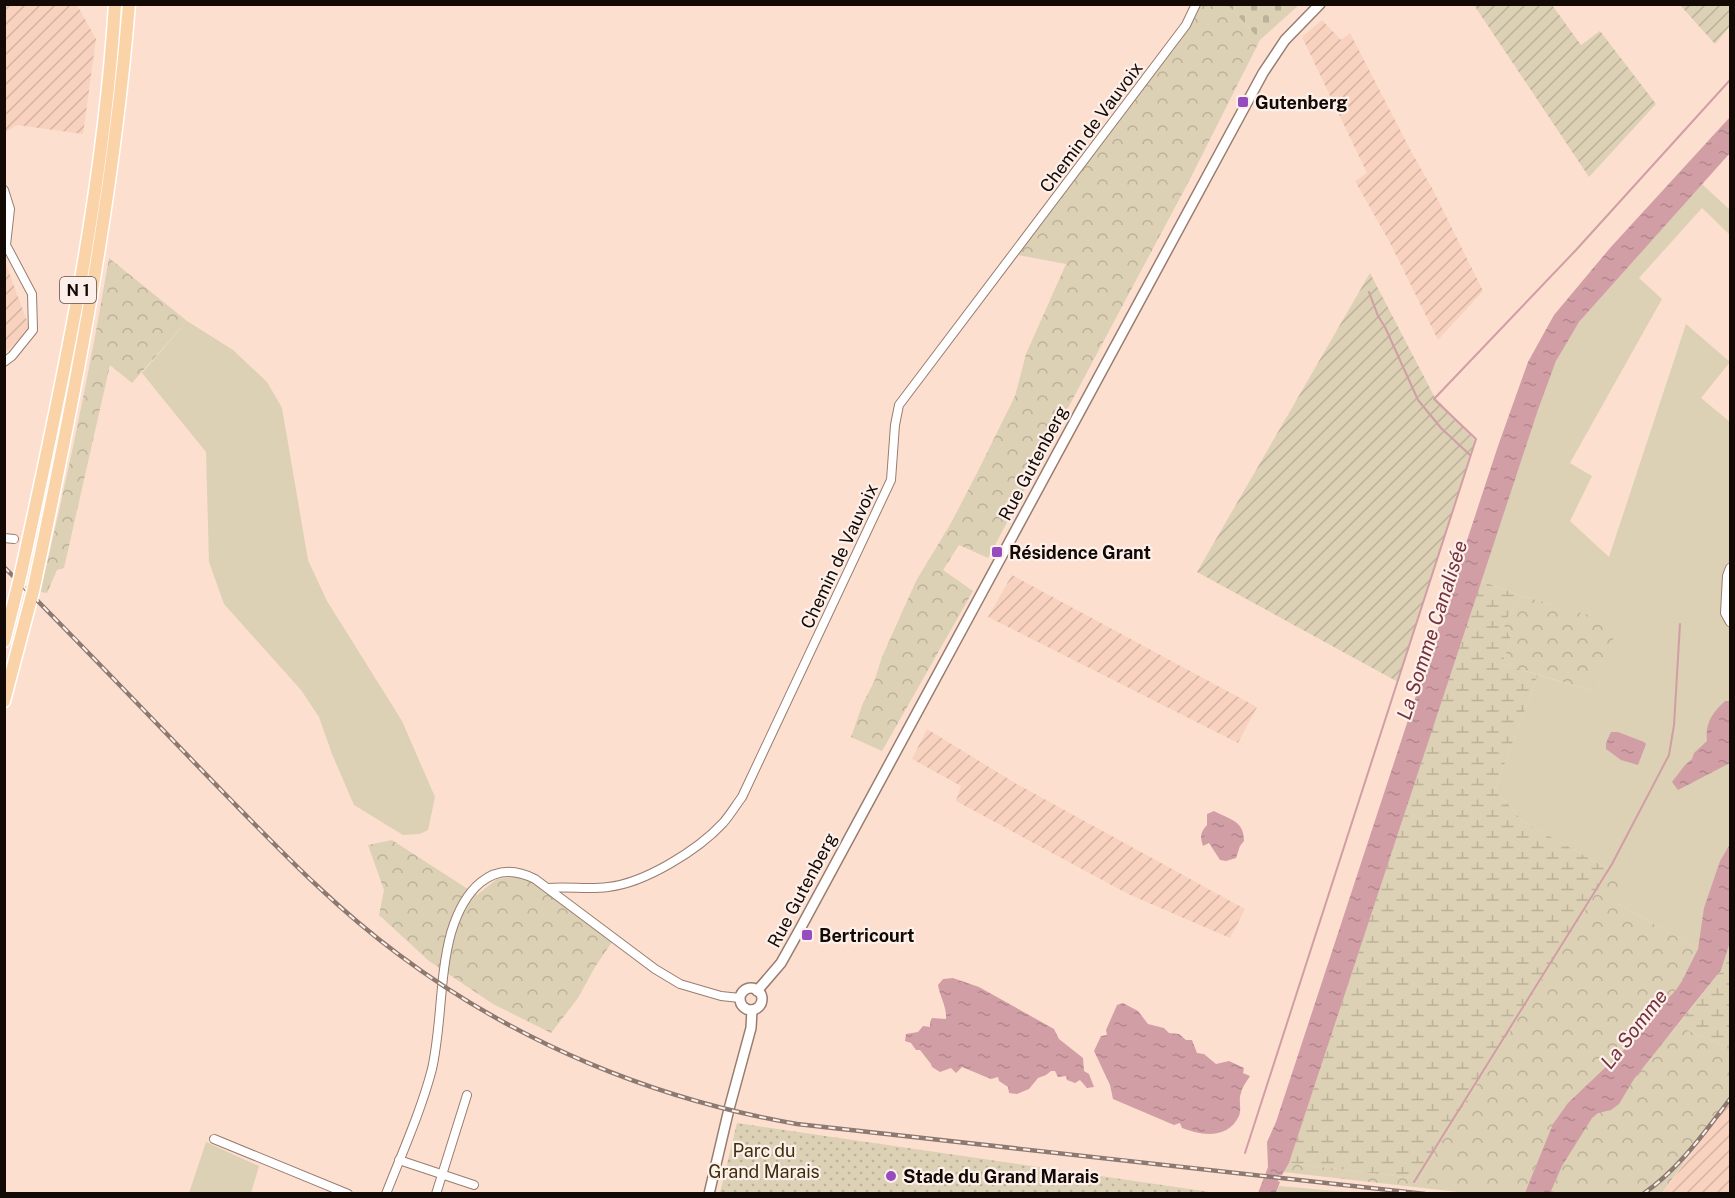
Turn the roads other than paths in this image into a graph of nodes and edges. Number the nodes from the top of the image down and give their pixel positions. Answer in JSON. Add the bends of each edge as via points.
{"nodes":[{"id":1,"x":115,"y":4,"type":"edge"},
{"id":2,"x":129,"y":4,"type":"edge"},
{"id":3,"x":1196,"y":4,"type":"edge"},
{"id":4,"x":1320,"y":4,"type":"edge"},
{"id":5,"x":4,"y":190,"type":"edge"},
{"id":6,"x":4,"y":362,"type":"edge"},
{"id":7,"x":4,"y":538,"type":"edge"},
{"id":8,"x":14,"y":539,"type":"dead end"},
{"id":9,"x":1731,"y":568,"type":"edge"},
{"id":10,"x":1731,"y":622,"type":"edge"},
{"id":11,"x":4,"y":641,"type":"edge"},
{"id":12,"x":4,"y":701,"type":"edge"},
{"id":13,"x":549,"y":888,"type":"junction"},
{"id":14,"x":757,"y":991,"type":"junction"},
{"id":15,"x":740,"y":998,"type":"junction"},
{"id":16,"x":752,"y":1010,"type":"junction"},
{"id":17,"x":467,"y":1095,"type":"dead end"},
{"id":18,"x":214,"y":1138,"type":"dead end"},
{"id":19,"x":399,"y":1160,"type":"junction"},
{"id":20,"x":442,"y":1174,"type":"junction"},
{"id":21,"x":474,"y":1185,"type":"dead end"},
{"id":22,"x":348,"y":1194,"type":"edge"},
{"id":23,"x":386,"y":1194,"type":"edge"},
{"id":24,"x":436,"y":1194,"type":"edge"},
{"id":25,"x":708,"y":1194,"type":"edge"}],
"edges":[{"from":1,"to":11,"type":"highway","number":"N 1","bridge":true,"via":[[89,236],[51,432]]},
{"from":2,"to":12,"type":"highway","number":"N 1","via":[[102,237],[32,593]]},
{"from":3,"to":13,"type":"street","name":"Chemin de Vauvoix","via":[[1186,26],[899,405],[891,480],[742,797],[723,823],[655,874],[611,887]]},
{"from":4,"to":14,"type":"street","name":"Rue Gutenberg","via":[[1285,40],[1263,73],[800,929],[781,963]]},
{"from":5,"to":6,"type":"street","via":[[10,209],[6,245],[32,294],[33,330]]},
{"from":7,"to":8,"type":"street"},
{"from":9,"to":10,"type":"street","via":[[1725,613]]},
{"from":13,"to":15,"type":"street","via":[[680,984]]},
{"from":13,"to":19,"type":"street","via":[[526,874],[500,872],[474,889],[461,909],[451,934],[431,1071]]},
{"from":14,"to":15,"type":"street","via":[[747,989]]},
{"from":14,"to":16,"type":"street","via":[[762,1000]]},
{"from":15,"to":16,"type":"street","via":[[743,1007]]},
{"from":16,"to":25,"type":"street","via":[[751,1028]]},
{"from":17,"to":20,"type":"street"},
{"from":18,"to":22,"type":"street"},
{"from":19,"to":20,"type":"street"},
{"from":19,"to":23,"type":"street"},
{"from":20,"to":21,"type":"street"},
{"from":20,"to":24,"type":"street"}]}
